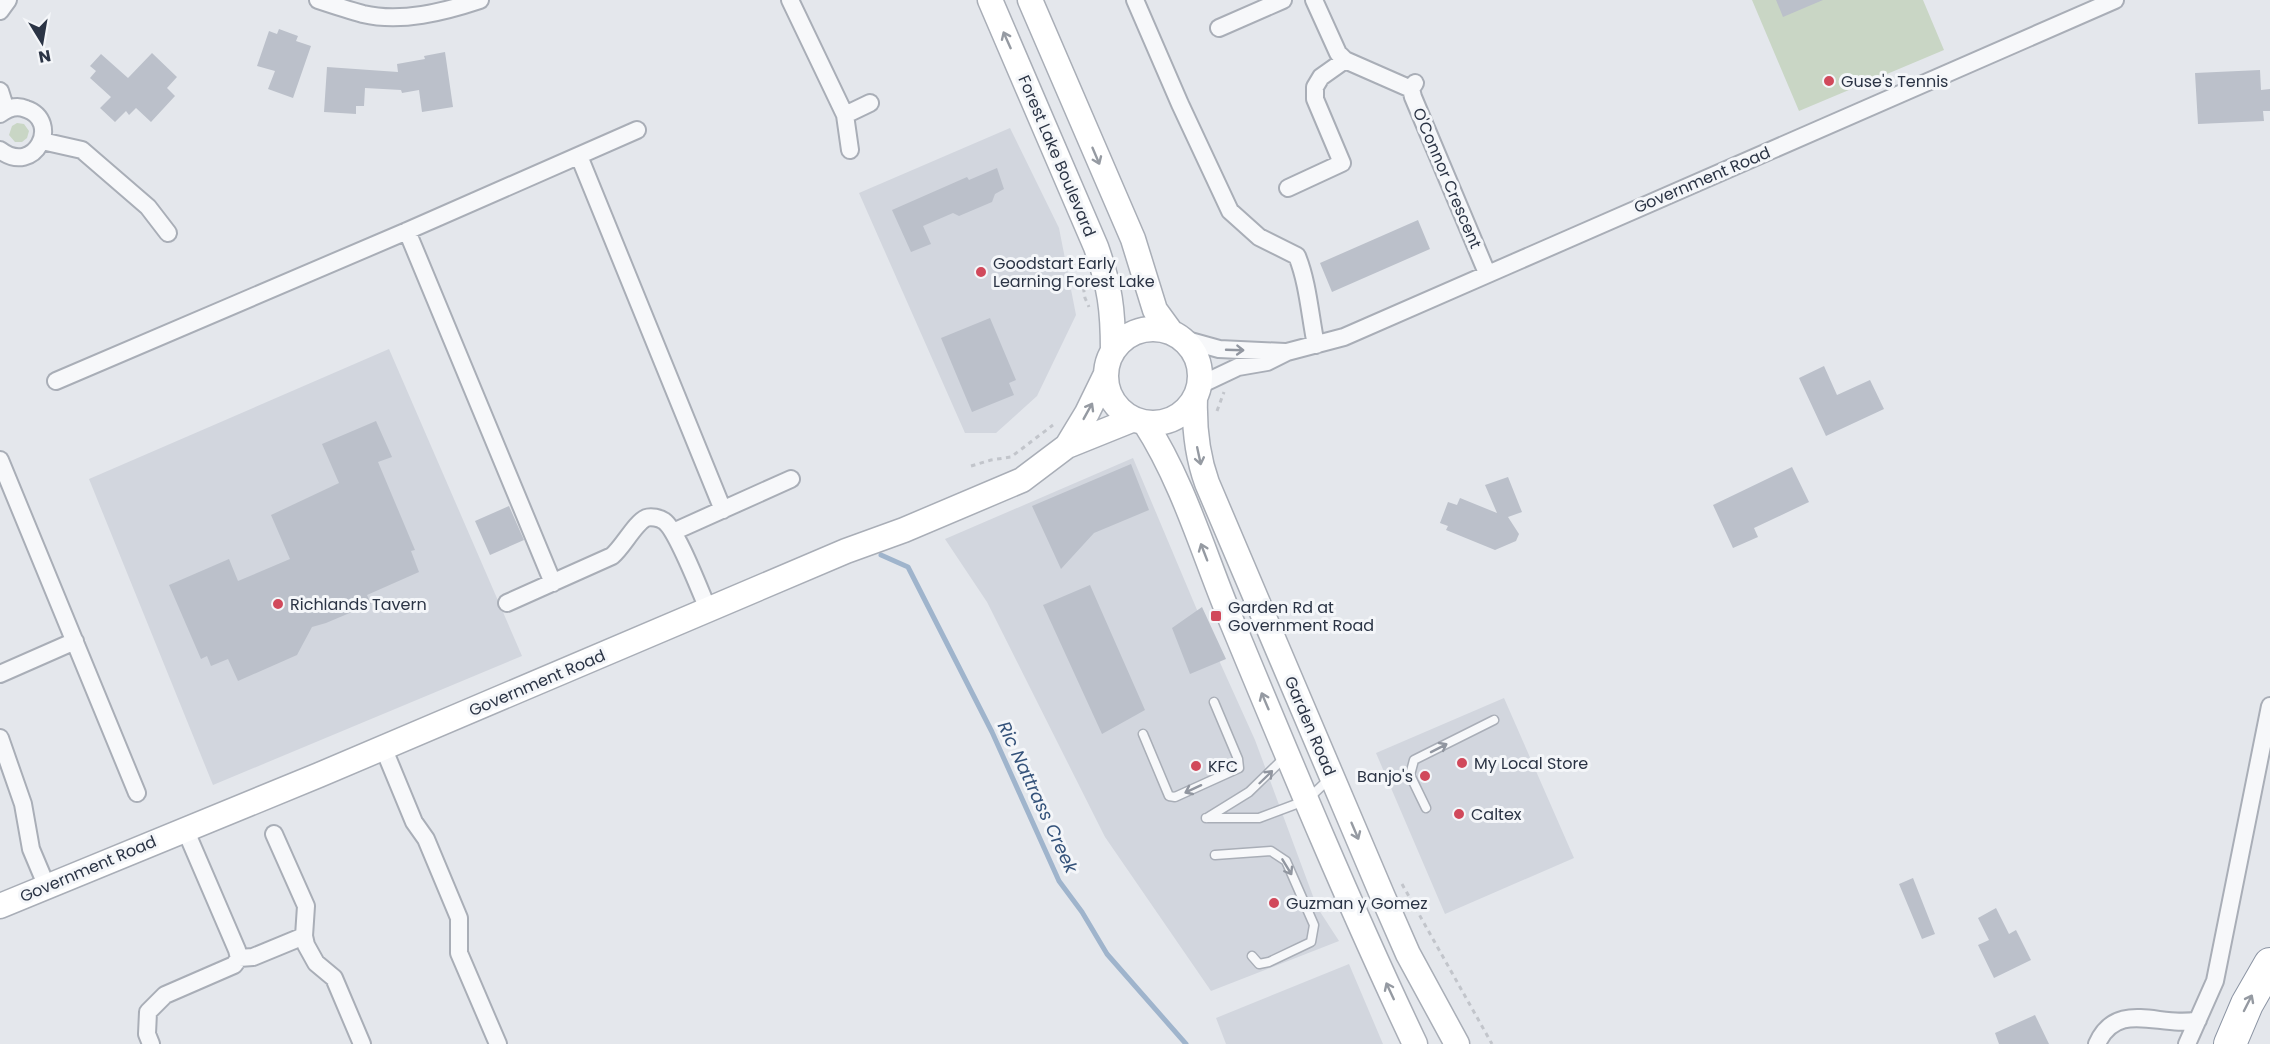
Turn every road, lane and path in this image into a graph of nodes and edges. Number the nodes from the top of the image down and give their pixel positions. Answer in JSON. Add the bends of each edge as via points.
{"nodes":[{"id":1,"x":8,"y":0,"type":"edge"},
{"id":2,"x":318,"y":0,"type":"edge"},
{"id":3,"x":480,"y":0,"type":"edge"},
{"id":4,"x":790,"y":0,"type":"edge"},
{"id":5,"x":990,"y":0,"type":"edge"},
{"id":6,"x":1030,"y":0,"type":"edge"},
{"id":7,"x":1135,"y":0,"type":"edge"},
{"id":8,"x":1283,"y":0,"type":"edge"},
{"id":9,"x":1314,"y":0,"type":"edge"},
{"id":10,"x":2104,"y":2,"type":"edge"},
{"id":11,"x":0,"y":11,"type":"edge"},
{"id":12,"x":1219,"y":28,"type":"dead end"},
{"id":13,"x":1345,"y":60,"type":"junction"},
{"id":14,"x":0,"y":91,"type":"edge"},
{"id":15,"x":870,"y":103,"type":"dead end"},
{"id":16,"x":3,"y":112,"type":"edge"},
{"id":17,"x":845,"y":115,"type":"junction"},
{"id":18,"x":638,"y":130,"type":"dead end"},
{"id":19,"x":42,"y":141,"type":"junction"},
{"id":20,"x":850,"y":150,"type":"dead end"},
{"id":21,"x":2,"y":156,"type":"edge"},
{"id":22,"x":579,"y":156,"type":"junction"},
{"id":23,"x":1288,"y":188,"type":"dead end"},
{"id":24,"x":407,"y":231,"type":"junction"},
{"id":25,"x":168,"y":233,"type":"dead end"},
{"id":26,"x":1487,"y":273,"type":"junction"},
{"id":27,"x":1082,"y":278,"type":"dead end"},
{"id":28,"x":1091,"y":312,"type":"dead end"},
{"id":29,"x":1177,"y":335,"type":"junction"},
{"id":30,"x":1316,"y":345,"type":"junction"},
{"id":31,"x":1287,"y":352,"type":"junction"},
{"id":32,"x":1109,"y":363,"type":"junction"},
{"id":33,"x":1225,"y":372,"type":"junction"},
{"id":34,"x":56,"y":381,"type":"dead end"},
{"id":35,"x":1197,"y":392,"type":"junction"},
{"id":36,"x":1217,"y":411,"type":"dead end"},
{"id":37,"x":1140,"y":421,"type":"junction"},
{"id":38,"x":1056,"y":423,"type":"dead end"},
{"id":39,"x":1067,"y":446,"type":"junction"},
{"id":40,"x":0,"y":460,"type":"edge"},
{"id":41,"x":971,"y":466,"type":"dead end"},
{"id":42,"x":791,"y":479,"type":"dead end"},
{"id":43,"x":723,"y":510,"type":"junction"},
{"id":44,"x":674,"y":532,"type":"junction"},
{"id":45,"x":553,"y":583,"type":"junction"},
{"id":46,"x":507,"y":603,"type":"dead end"},
{"id":47,"x":708,"y":609,"type":"junction"},
{"id":48,"x":75,"y":641,"type":"junction"},
{"id":49,"x":0,"y":674,"type":"edge"},
{"id":50,"x":1214,"y":702,"type":"dead end"},
{"id":51,"x":2270,"y":706,"type":"edge"},
{"id":52,"x":1494,"y":720,"type":"dead end"},
{"id":53,"x":1143,"y":734,"type":"dead end"},
{"id":54,"x":0,"y":738,"type":"edge"},
{"id":55,"x":383,"y":747,"type":"junction"},
{"id":56,"x":1287,"y":754,"type":"junction"},
{"id":57,"x":6,"y":767,"type":"edge"},
{"id":58,"x":1332,"y":777,"type":"junction"},
{"id":59,"x":137,"y":793,"type":"dead end"},
{"id":60,"x":1306,"y":801,"type":"junction"},
{"id":61,"x":1426,"y":808,"type":"dead end"},
{"id":62,"x":185,"y":829,"type":"junction"},
{"id":63,"x":273,"y":834,"type":"dead end"},
{"id":64,"x":1215,"y":855,"type":"dead end"},
{"id":65,"x":1399,"y":878,"type":"dead end"},
{"id":66,"x":47,"y":887,"type":"junction"},
{"id":67,"x":0,"y":906,"type":"edge"},
{"id":68,"x":304,"y":936,"type":"junction"},
{"id":69,"x":1252,"y":956,"type":"dead end"},
{"id":70,"x":238,"y":958,"type":"junction"},
{"id":71,"x":2270,"y":964,"type":"edge"},
{"id":72,"x":2198,"y":1020,"type":"junction"},
{"id":73,"x":151,"y":1044,"type":"edge"},
{"id":74,"x":362,"y":1044,"type":"edge"},
{"id":75,"x":498,"y":1044,"type":"edge"},
{"id":76,"x":1415,"y":1044,"type":"edge"},
{"id":77,"x":1457,"y":1044,"type":"edge"},
{"id":78,"x":1492,"y":1044,"type":"edge"},
{"id":79,"x":2097,"y":1044,"type":"edge"},
{"id":80,"x":2187,"y":1044,"type":"edge"},
{"id":81,"x":2230,"y":1044,"type":"edge"}],
"edges":[{"from":1,"to":11,"type":"street"},
{"from":2,"to":3,"type":"street","via":[[366,15],[400,17],[450,10]]},
{"from":4,"to":17,"type":"street"},
{"from":32,"to":5,"type":"main road","name":"Forest Lake Boulevard","one_way":true,"via":[[1113,312],[1108,279]]},
{"from":6,"to":29,"type":"main road","one_way":true,"via":[[1133,239],[1155,310]]},
{"from":7,"to":30,"type":"street","via":[[1230,211],[1259,237],[1297,256],[1304,271]]},
{"from":8,"to":12,"type":"street"},
{"from":9,"to":13,"type":"street","via":[[1338,53]]},
{"from":10,"to":26,"type":"street","name":"Government Road"},
{"from":13,"to":23,"type":"street","via":[[1321,76],[1315,87],[1315,99],[1342,163]]},
{"from":13,"to":26,"type":"street","name":"O'Connor Crescent","via":[[1413,86],[1413,98]]},
{"from":14,"to":16,"type":"street"},
{"from":15,"to":17,"type":"street"},
{"from":16,"to":19,"type":"street","via":[[23,107],[31,111],[42,124]]},
{"from":17,"to":20,"type":"street"},
{"from":18,"to":22,"type":"street"},
{"from":19,"to":21,"type":"street","via":[[25,157]]},
{"from":19,"to":25,"type":"street","via":[[82,150],[148,207]]},
{"from":22,"to":24,"type":"street"},
{"from":22,"to":43,"type":"street"},
{"from":24,"to":34,"type":"street"},
{"from":24,"to":45,"type":"street"},
{"from":26,"to":30,"type":"street","name":"Government Road"},
{"from":27,"to":28,"type":"path"},
{"from":29,"to":31,"type":"street","name":"Government Road","one_way":true,"via":[[1219,349]]},
{"from":29,"to":32,"type":"main road","via":[[1158,328],[1138,331],[1121,341]]},
{"from":29,"to":35,"type":"main road","via":[[1192,348],[1198,360],[1201,372]]},
{"from":30,"to":31,"type":"street","name":"Government Road"},
{"from":31,"to":33,"type":"street","name":"Government Road","via":[[1267,362]]},
{"from":32,"to":37,"type":"main road","via":[[1107,388],[1113,401]]},
{"from":39,"to":32,"type":"main road","name":"Government Road","one_way":true},
{"from":33,"to":35,"type":"street","name":"Government Road"},
{"from":33,"to":36,"type":"path","via":[[1228,381]]},
{"from":35,"to":37,"type":"main road","via":[[1186,410],[1174,418]]},
{"from":35,"to":58,"type":"main road","name":"Garden Road","one_way":true,"via":[[1195,433],[1201,466]]},
{"from":37,"to":39,"type":"main road","name":"Government Road"},
{"from":56,"to":37,"type":"main road","name":"Garden Road","one_way":true,"via":[[1175,478]]},
{"from":38,"to":41,"type":"path","via":[[1011,457]]},
{"from":39,"to":47,"type":"main road","name":"Government Road","via":[[1022,480]]},
{"from":40,"to":48,"type":"street"},
{"from":42,"to":43,"type":"street"},
{"from":43,"to":44,"type":"street"},
{"from":44,"to":45,"type":"street","via":[[665,521],[646,518],[612,556]]},
{"from":44,"to":47,"type":"street"},
{"from":45,"to":46,"type":"street"},
{"from":47,"to":55,"type":"main road","name":"Government Road"},
{"from":48,"to":49,"type":"street"},
{"from":48,"to":59,"type":"street"},
{"from":50,"to":53,"type":"lane","one_way":true,"via":[[1239,768],[1175,798],[1168,796]]},
{"from":51,"to":72,"type":"street","via":[[2215,981]]},
{"from":61,"to":52,"type":"lane","one_way":true,"via":[[1410,775],[1414,760]]},
{"from":54,"to":57,"type":"street"},
{"from":55,"to":62,"type":"main road","name":"Government Road"},
{"from":55,"to":75,"type":"street","via":[[459,918],[459,953]]},
{"from":56,"to":60,"type":"main road","name":"Garden Road"},
{"from":60,"to":56,"type":"lane","one_way":true,"via":[[1259,818],[1206,818],[1249,792]]},
{"from":57,"to":66,"type":"street","via":[[23,804],[31,849]]},
{"from":58,"to":60,"type":"lane"},
{"from":58,"to":77,"type":"main road","name":"Garden Road","one_way":true,"via":[[1408,954]]},
{"from":76,"to":60,"type":"main road","name":"Garden Road","one_way":true},
{"from":62,"to":66,"type":"main road","name":"Government Road"},
{"from":62,"to":70,"type":"street"},
{"from":63,"to":68,"type":"street","via":[[306,906]]},
{"from":64,"to":69,"type":"lane","one_way":true,"via":[[1271,851],[1286,861],[1314,925],[1311,942],[1269,962],[1259,964]]},
{"from":65,"to":78,"type":"path"},
{"from":66,"to":67,"type":"main road","name":"Government Road"},
{"from":68,"to":70,"type":"street","via":[[253,957]]},
{"from":68,"to":74,"type":"street","via":[[316,963],[334,978]]},
{"from":70,"to":73,"type":"street","via":[[234,965],[165,995],[148,1012],[147,1034]]},
{"from":81,"to":71,"type":"highway","one_way":true},
{"from":72,"to":79,"type":"street","via":[[2186,1023],[2130,1018],[2113,1023]]},
{"from":72,"to":80,"type":"street"}]}
